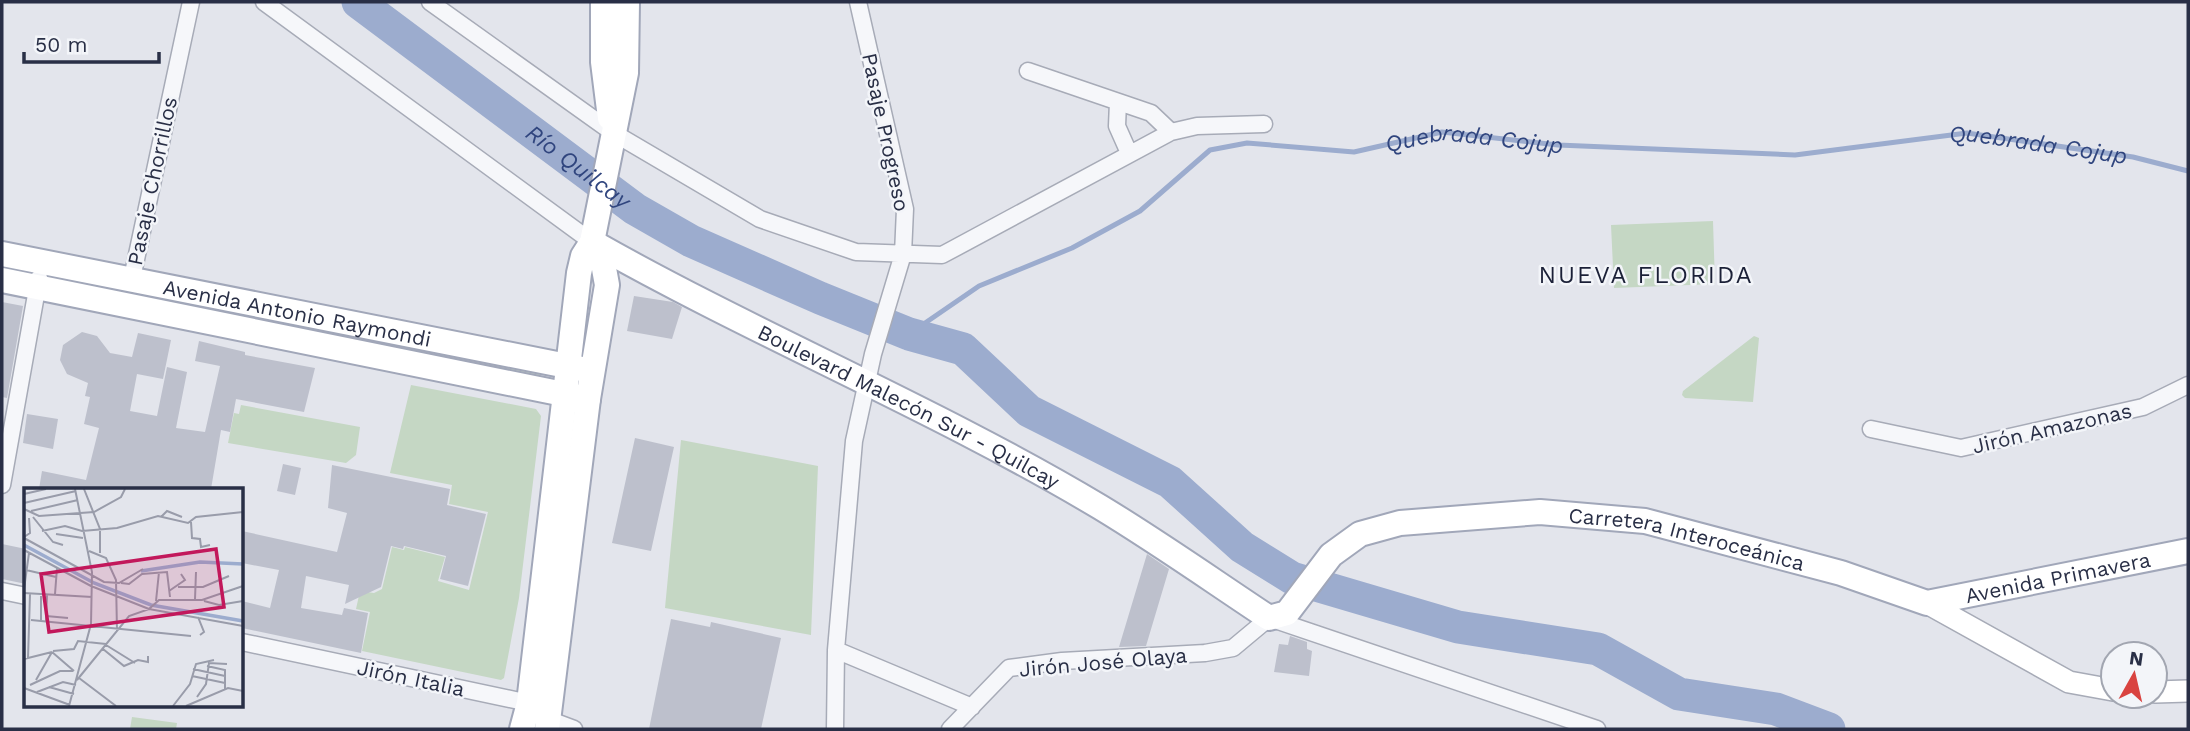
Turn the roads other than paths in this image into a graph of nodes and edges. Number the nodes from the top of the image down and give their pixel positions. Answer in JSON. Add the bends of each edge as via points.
{"nodes":[{"id":1,"x":191,"y":2,"type":"edge"},
{"id":2,"x":264,"y":2,"type":"edge"},
{"id":3,"x":430,"y":2,"type":"edge"},
{"id":4,"x":603,"y":2,"type":"edge"},
{"id":5,"x":626,"y":2,"type":"edge"},
{"id":6,"x":858,"y":2,"type":"edge"},
{"id":7,"x":1028,"y":71,"type":"dead end"},
{"id":8,"x":1118,"y":102,"type":"junction"},
{"id":9,"x":1264,"y":124,"type":"dead end"},
{"id":10,"x":1171,"y":132,"type":"junction"},
{"id":11,"x":610,"y":143,"type":"junction"},
{"id":12,"x":1129,"y":153,"type":"junction"},
{"id":13,"x":594,"y":232,"type":"junction"},
{"id":14,"x":2,"y":254,"type":"edge"},
{"id":15,"x":42,"y":261,"type":"junction"},
{"id":16,"x":900,"y":265,"type":"junction"},
{"id":17,"x":131,"y":278,"type":"junction"},
{"id":18,"x":2,"y":280,"type":"edge"},
{"id":19,"x":37,"y":288,"type":"junction"},
{"id":20,"x":581,"y":369,"type":"junction"},
{"id":21,"x":866,"y":381,"type":"junction"},
{"id":22,"x":2188,"y":385,"type":"edge"},
{"id":23,"x":577,"y":396,"type":"junction"},
{"id":24,"x":1871,"y":429,"type":"dead end"},
{"id":25,"x":2,"y":485,"type":"edge"},
{"id":26,"x":2188,"y":551,"type":"edge"},
{"id":27,"x":2,"y":591,"type":"edge"},
{"id":28,"x":24,"y":596,"type":"edge"},
{"id":29,"x":1927,"y":603,"type":"junction"},
{"id":30,"x":1278,"y":615,"type":"junction"},
{"id":31,"x":243,"y":642,"type":"edge"},
{"id":32,"x":836,"y":650,"type":"junction"},
{"id":33,"x":2099,"y":687,"type":"edge"},
{"id":34,"x":2188,"y":691,"type":"edge"},
{"id":35,"x":2169,"y":692,"type":"edge"},
{"id":36,"x":529,"y":703,"type":"junction"},
{"id":37,"x":972,"y":707,"type":"junction"},
{"id":38,"x":548,"y":725,"type":"edge"},
{"id":39,"x":522,"y":729,"type":"edge"},
{"id":40,"x":574,"y":729,"type":"edge"},
{"id":41,"x":835,"y":729,"type":"edge"},
{"id":42,"x":950,"y":729,"type":"edge"},
{"id":43,"x":1597,"y":729,"type":"edge"}],
"edges":[{"from":1,"to":17,"type":"street","name":"Pasaje Chorrillos"},
{"from":2,"to":13,"type":"street","name":"Boulevard Malecón Sur - Quilcay"},
{"from":3,"to":11,"type":"street"},
{"from":4,"to":11,"type":"main road"},
{"from":5,"to":11,"type":"main road","via":[[626,73]]},
{"from":6,"to":16,"type":"street","name":"Pasaje Progreso","via":[[905,209]]},
{"from":7,"to":8,"type":"street"},
{"from":8,"to":10,"type":"street","via":[[1151,113]]},
{"from":8,"to":12,"type":"street","via":[[1118,126]]},
{"from":9,"to":10,"type":"street","via":[[1197,126]]},
{"from":10,"to":12,"type":"street"},
{"from":11,"to":13,"type":"main road"},
{"from":11,"to":16,"type":"street","via":[[760,219]]},
{"from":12,"to":16,"type":"street","via":[[942,255]]},
{"from":13,"to":20,"type":"main road","via":[[607,285]]},
{"from":13,"to":21,"type":"main road","name":"Boulevard Malecón Sur - Quilcay","via":[[674,289]]},
{"from":14,"to":15,"type":"main road","name":"Avenida Antonio Raymondi"},
{"from":15,"to":17,"type":"main road","name":"Avenida Antonio Raymondi"},
{"from":15,"to":19,"type":"street"},
{"from":16,"to":21,"type":"street","name":"Pasaje Progreso"},
{"from":17,"to":20,"type":"main road","name":"Avenida Antonio Raymondi"},
{"from":18,"to":19,"type":"main road","name":"Avenida Antonio Raymondi"},
{"from":19,"to":23,"type":"main road","name":"Avenida Antonio Raymondi"},
{"from":19,"to":25,"type":"street"},
{"from":20,"to":23,"type":"main road"},
{"from":21,"to":30,"type":"main road","name":"Boulevard Malecón Sur - Quilcay","via":[[1100,507]]},
{"from":21,"to":32,"type":"street","via":[[854,441]]},
{"from":22,"to":24,"type":"street","name":"Jirón Amazonas","via":[[2143,407],[1961,448]]},
{"from":23,"to":36,"type":"main road"},
{"from":23,"to":38,"type":"main road"},
{"from":26,"to":29,"type":"main road","name":"Avenida Primavera"},
{"from":27,"to":28,"type":"street"},
{"from":29,"to":30,"type":"main road","name":"Carretera Interoceánica","via":[[1841,573],[1645,521],[1553,513],[1400,523],[1360,534],[1331,555]]},
{"from":29,"to":33,"type":"street","name":"Carretera Interoceánica","via":[[2069,681]]},
{"from":30,"to":37,"type":"street","name":"Jirón José Olaya","via":[[1224,650],[1009,668]]},
{"from":30,"to":43,"type":"street","name":"Boulevard Malecón Sur - Quilcay"},
{"from":31,"to":36,"type":"street","name":"Jirón Italia"},
{"from":32,"to":37,"type":"street"},
{"from":32,"to":41,"type":"street"},
{"from":34,"to":35,"type":"street"},
{"from":36,"to":38,"type":"street","name":"Jirón Italia"},
{"from":36,"to":39,"type":"main road"},
{"from":37,"to":42,"type":"street","name":"Jirón José Olaya"},
{"from":38,"to":40,"type":"street","name":"Jirón Italia"}]}
